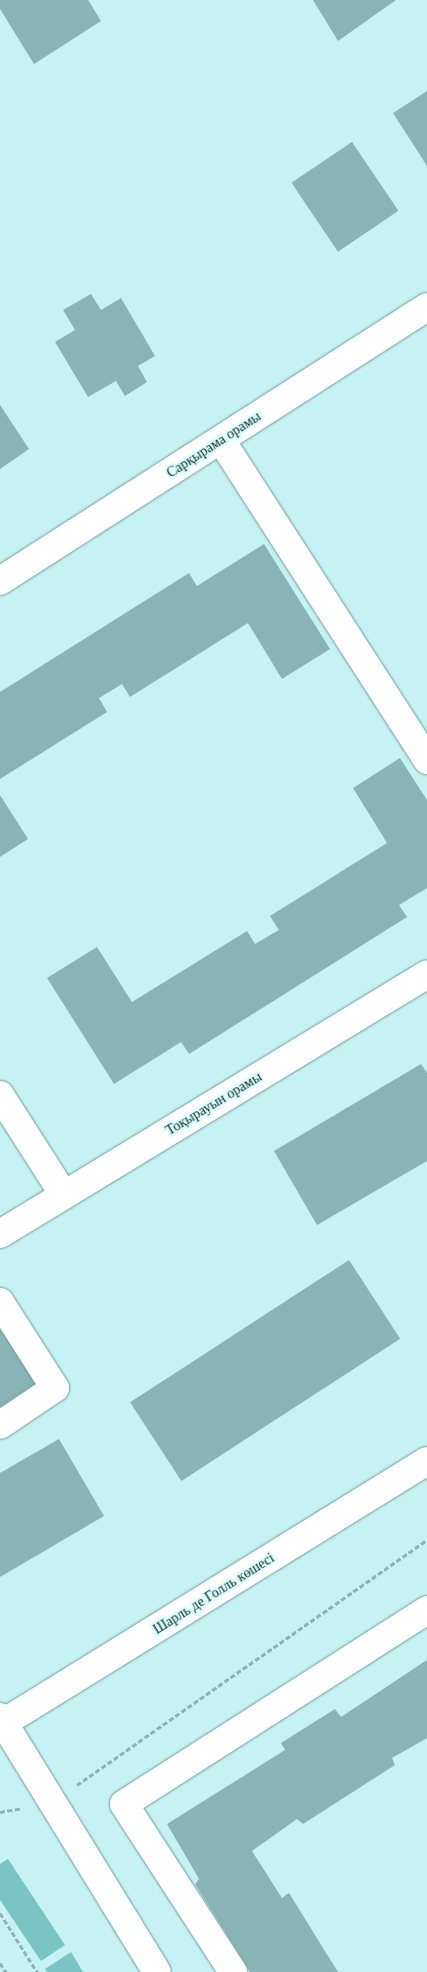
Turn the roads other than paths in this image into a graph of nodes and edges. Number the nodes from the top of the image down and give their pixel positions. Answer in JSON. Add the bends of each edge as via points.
{"nodes":[{"id":1,"x":427,"y":307,"type":"edge"},
{"id":2,"x":221,"y":440,"type":"junction"},
{"id":3,"x":0,"y":581,"type":"edge"},
{"id":4,"x":427,"y":760,"type":"edge"},
{"id":5,"x":427,"y":974,"type":"edge"},
{"id":6,"x":0,"y":1095,"type":"edge"},
{"id":7,"x":64,"y":1195,"type":"junction"},
{"id":8,"x":0,"y":1234,"type":"edge"},
{"id":9,"x":0,"y":1302,"type":"edge"},
{"id":10,"x":0,"y":1425,"type":"edge"},
{"id":11,"x":427,"y":1461,"type":"edge"},
{"id":12,"x":427,"y":1610,"type":"edge"},
{"id":13,"x":2,"y":1722,"type":"edge"},
{"id":14,"x":157,"y":1972,"type":"edge"},
{"id":15,"x":233,"y":1972,"type":"edge"}],
"edges":[{"from":1,"to":2,"type":"street","name":"Сарқырама орамы"},
{"from":2,"to":3,"type":"street","name":"Сарқырама орамы"},
{"from":2,"to":4,"type":"street"},
{"from":5,"to":7,"type":"street","name":"Тоқырауын орамы"},
{"from":6,"to":7,"type":"street"},
{"from":7,"to":8,"type":"street","name":"Тоқырауын орамы"},
{"from":9,"to":10,"type":"street","via":[[55,1388]]},
{"from":11,"to":13,"type":"street","name":"Шарль де Голль көшесі"},
{"from":12,"to":15,"type":"street","via":[[124,1804]]},
{"from":13,"to":14,"type":"street"}]}
